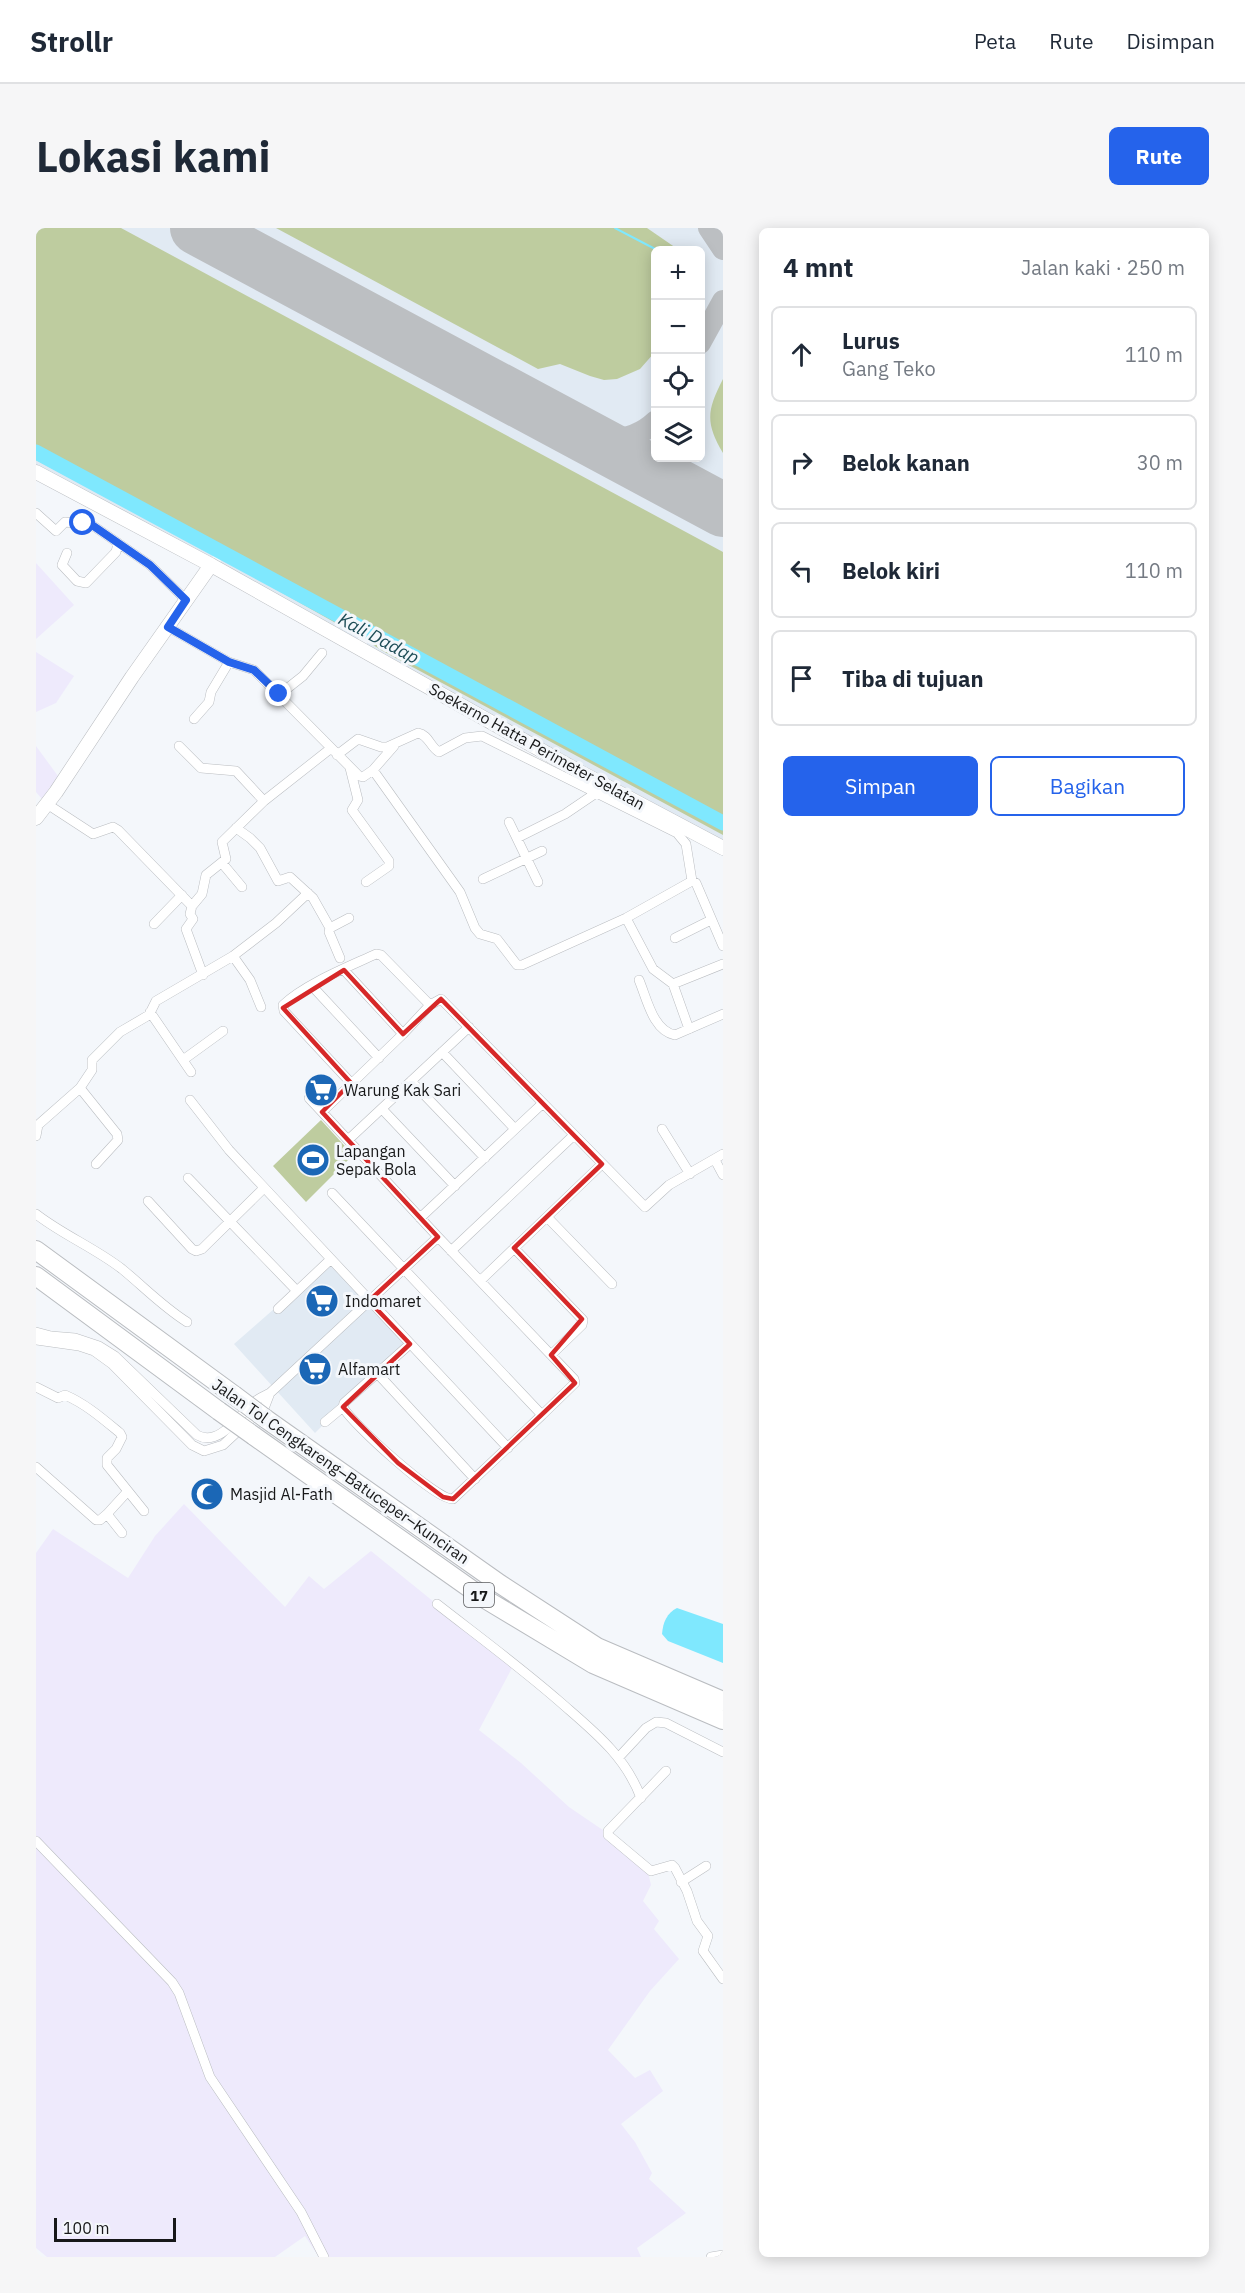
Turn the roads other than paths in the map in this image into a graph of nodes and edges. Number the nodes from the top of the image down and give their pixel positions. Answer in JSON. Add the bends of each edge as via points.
{"nodes":[{"id":1,"x":36,"y":472,"type":"edge"},
{"id":2,"x":36,"y":513,"type":"edge"},
{"id":3,"x":118,"y":543,"type":"junction"},
{"id":4,"x":67,"y":553,"type":"dead end"},
{"id":5,"x":211,"y":565,"type":"junction"},
{"id":6,"x":186,"y":600,"type":"junction"},
{"id":7,"x":168,"y":627,"type":"junction"},
{"id":8,"x":322,"y":652,"type":"dead end"},
{"id":9,"x":229,"y":662,"type":"junction"},
{"id":10,"x":279,"y":694,"type":"junction"},
{"id":11,"x":194,"y":718,"type":"dead end"},
{"id":12,"x":394,"y":745,"type":"junction"},
{"id":13,"x":179,"y":746,"type":"dead end"},
{"id":14,"x":334,"y":752,"type":"junction"},
{"id":15,"x":350,"y":768,"type":"junction"},
{"id":16,"x":373,"y":770,"type":"junction"},
{"id":17,"x":596,"y":793,"type":"junction"},
{"id":18,"x":264,"y":801,"type":"junction"},
{"id":19,"x":47,"y":804,"type":"junction"},
{"id":20,"x":36,"y":818,"type":"edge"},
{"id":21,"x":509,"y":822,"type":"dead end"},
{"id":22,"x":236,"y":828,"type":"junction"},
{"id":23,"x":517,"y":838,"type":"junction"},
{"id":24,"x":723,"y":848,"type":"edge"},
{"id":25,"x":542,"y":851,"type":"dead end"},
{"id":26,"x":526,"y":858,"type":"junction"},
{"id":27,"x":222,"y":863,"type":"junction"},
{"id":28,"x":483,"y":879,"type":"dead end"},
{"id":29,"x":692,"y":881,"type":"junction"},
{"id":30,"x":366,"y":882,"type":"dead end"},
{"id":31,"x":538,"y":882,"type":"dead end"},
{"id":32,"x":242,"y":887,"type":"dead end"},
{"id":33,"x":308,"y":893,"type":"junction"},
{"id":34,"x":182,"y":895,"type":"junction"},
{"id":35,"x":192,"y":906,"type":"junction"},
{"id":36,"x":349,"y":918,"type":"dead end"},
{"id":37,"x":627,"y":918,"type":"junction"},
{"id":38,"x":711,"y":920,"type":"junction"},
{"id":39,"x":154,"y":924,"type":"dead end"},
{"id":40,"x":330,"y":928,"type":"junction"},
{"id":41,"x":719,"y":928,"type":"edge"},
{"id":42,"x":675,"y":938,"type":"dead end"},
{"id":43,"x":723,"y":946,"type":"edge"},
{"id":44,"x":233,"y":956,"type":"junction"},
{"id":45,"x":340,"y":958,"type":"dead end"},
{"id":46,"x":723,"y":964,"type":"edge"},
{"id":47,"x":344,"y":970,"type":"junction"},
{"id":48,"x":203,"y":975,"type":"junction"},
{"id":49,"x":639,"y":980,"type":"dead end"},
{"id":50,"x":673,"y":984,"type":"junction"},
{"id":51,"x":312,"y":986,"type":"junction"},
{"id":52,"x":430,"y":1005,"type":"junction"},
{"id":53,"x":261,"y":1007,"type":"dead end"},
{"id":54,"x":150,"y":1012,"type":"junction"},
{"id":55,"x":723,"y":1014,"type":"edge"},
{"id":56,"x":469,"y":1027,"type":"junction"},
{"id":57,"x":689,"y":1029,"type":"junction"},
{"id":58,"x":223,"y":1031,"type":"dead end"},
{"id":59,"x":403,"y":1034,"type":"junction"},
{"id":60,"x":442,"y":1052,"type":"junction"},
{"id":61,"x":379,"y":1058,"type":"junction"},
{"id":62,"x":183,"y":1060,"type":"junction"},
{"id":63,"x":191,"y":1072,"type":"dead end"},
{"id":64,"x":411,"y":1081,"type":"junction"},
{"id":65,"x":351,"y":1083,"type":"junction"},
{"id":66,"x":80,"y":1088,"type":"junction"},
{"id":67,"x":309,"y":1098,"type":"dead end"},
{"id":68,"x":190,"y":1100,"type":"dead end"},
{"id":69,"x":543,"y":1103,"type":"junction"},
{"id":70,"x":382,"y":1109,"type":"junction"},
{"id":71,"x":322,"y":1112,"type":"junction"},
{"id":72,"x":515,"y":1129,"type":"junction"},
{"id":73,"x":662,"y":1129,"type":"dead end"},
{"id":74,"x":574,"y":1135,"type":"junction"},
{"id":75,"x":36,"y":1136,"type":"edge"},
{"id":76,"x":348,"y":1140,"type":"junction"},
{"id":77,"x":719,"y":1157,"type":"edge"},
{"id":78,"x":485,"y":1158,"type":"junction"},
{"id":79,"x":96,"y":1164,"type":"dead end"},
{"id":80,"x":602,"y":1164,"type":"junction"},
{"id":81,"x":690,"y":1174,"type":"junction"},
{"id":82,"x":723,"y":1175,"type":"edge"},
{"id":83,"x":188,"y":1178,"type":"dead end"},
{"id":84,"x":455,"y":1186,"type":"junction"},
{"id":85,"x":264,"y":1188,"type":"junction"},
{"id":86,"x":332,"y":1193,"type":"dead end"},
{"id":87,"x":148,"y":1202,"type":"dead end"},
{"id":88,"x":36,"y":1214,"type":"edge"},
{"id":89,"x":547,"y":1217,"type":"junction"},
{"id":90,"x":420,"y":1218,"type":"junction"},
{"id":91,"x":230,"y":1221,"type":"junction"},
{"id":92,"x":438,"y":1237,"type":"junction"},
{"id":93,"x":514,"y":1248,"type":"junction"},
{"id":94,"x":36,"y":1250,"type":"edge"},
{"id":95,"x":451,"y":1251,"type":"junction"},
{"id":96,"x":331,"y":1259,"type":"junction"},
{"id":97,"x":404,"y":1269,"type":"junction"},
{"id":98,"x":36,"y":1276,"type":"edge"},
{"id":99,"x":480,"y":1281,"type":"junction"},
{"id":100,"x":612,"y":1284,"type":"dead end"},
{"id":101,"x":297,"y":1291,"type":"junction"},
{"id":102,"x":369,"y":1300,"type":"junction"},
{"id":103,"x":278,"y":1309,"type":"dead end"},
{"id":104,"x":187,"y":1322,"type":"dead end"},
{"id":105,"x":36,"y":1332,"type":"edge"},
{"id":106,"x":36,"y":1340,"type":"edge"},
{"id":107,"x":410,"y":1344,"type":"junction"},
{"id":108,"x":551,"y":1355,"type":"junction"},
{"id":109,"x":376,"y":1373,"type":"junction"},
{"id":110,"x":36,"y":1387,"type":"edge"},
{"id":111,"x":270,"y":1394,"type":"junction"},
{"id":112,"x":343,"y":1407,"type":"junction"},
{"id":113,"x":543,"y":1415,"type":"junction"},
{"id":114,"x":324,"y":1422,"type":"dead end"},
{"id":115,"x":508,"y":1448,"type":"junction"},
{"id":116,"x":36,"y":1467,"type":"edge"},
{"id":117,"x":475,"y":1479,"type":"junction"},
{"id":118,"x":128,"y":1491,"type":"junction"},
{"id":119,"x":144,"y":1511,"type":"dead end"},
{"id":120,"x":107,"y":1514,"type":"junction"},
{"id":121,"x":122,"y":1533,"type":"dead end"},
{"id":122,"x":437,"y":1604,"type":"dead end"},
{"id":123,"x":722,"y":1700,"type":"edge"},
{"id":124,"x":723,"y":1720,"type":"edge"},
{"id":125,"x":723,"y":1752,"type":"edge"},
{"id":126,"x":619,"y":1757,"type":"junction"},
{"id":127,"x":666,"y":1771,"type":"dead end"},
{"id":128,"x":641,"y":1797,"type":"junction"},
{"id":129,"x":36,"y":1841,"type":"edge"},
{"id":130,"x":706,"y":1866,"type":"dead end"},
{"id":131,"x":681,"y":1882,"type":"junction"},
{"id":132,"x":723,"y":1979,"type":"edge"},
{"id":133,"x":723,"y":2255,"type":"edge"},
{"id":134,"x":324,"y":2257,"type":"edge"},
{"id":135,"x":711,"y":2257,"type":"edge"}],
"edges":[{"from":1,"to":5,"type":"main road","name":"Soekarno Hatta Perimeter Selatan"},
{"from":2,"to":3,"type":"street","via":[[56,531],[65,522],[83,523]]},
{"from":3,"to":4,"type":"street","via":[[116,552],[86,583],[77,581],[62,565]]},
{"from":3,"to":6,"type":"street","via":[[150,565]]},
{"from":5,"to":6,"type":"main road"},
{"from":5,"to":24,"type":"main road","name":"Soekarno Hatta Perimeter Selatan"},
{"from":6,"to":7,"type":"main road"},
{"from":7,"to":9,"type":"street"},
{"from":7,"to":19,"type":"main road"},
{"from":8,"to":10,"type":"street","via":[[303,676]]},
{"from":9,"to":10,"type":"street","via":[[254,670]]},
{"from":9,"to":11,"type":"street","via":[[209,702]]},
{"from":10,"to":14,"type":"street"},
{"from":12,"to":14,"type":"street","via":[[381,747],[358,739]]},
{"from":12,"to":16,"type":"street"},
{"from":12,"to":17,"type":"street","via":[[418,733],[439,752],[465,738],[482,736]]},
{"from":13,"to":18,"type":"street","via":[[201,768],[236,771]]},
{"from":14,"to":15,"type":"street"},
{"from":14,"to":18,"type":"street"},
{"from":15,"to":16,"type":"street","via":[[363,777]]},
{"from":15,"to":30,"type":"street","via":[[358,800],[352,810],[389,861],[389,866]]},
{"from":16,"to":37,"type":"street","via":[[460,892],[475,928],[480,934],[497,939],[517,965]]},
{"from":17,"to":23,"type":"street"},
{"from":17,"to":29,"type":"street","via":[[677,833],[684,840]]},
{"from":18,"to":22,"type":"street"},
{"from":19,"to":20,"type":"main road"},
{"from":19,"to":34,"type":"street","via":[[93,834],[113,827],[118,830]]},
{"from":21,"to":23,"type":"street"},
{"from":22,"to":27,"type":"street","via":[[222,842],[226,859]]},
{"from":22,"to":33,"type":"street","via":[[260,848],[278,881],[290,877]]},
{"from":23,"to":26,"type":"street"},
{"from":25,"to":26,"type":"street"},
{"from":26,"to":28,"type":"street"},
{"from":26,"to":31,"type":"street"},
{"from":27,"to":32,"type":"street"},
{"from":27,"to":35,"type":"street","via":[[206,876],[202,894]]},
{"from":29,"to":37,"type":"street"},
{"from":29,"to":38,"type":"street"},
{"from":33,"to":40,"type":"street"},
{"from":33,"to":44,"type":"street"},
{"from":34,"to":35,"type":"street"},
{"from":34,"to":39,"type":"street"},
{"from":35,"to":48,"type":"street","via":[[193,919],[186,929]]},
{"from":36,"to":40,"type":"street"},
{"from":37,"to":50,"type":"street","via":[[649,964]]},
{"from":38,"to":41,"type":"street"},
{"from":38,"to":42,"type":"street"},
{"from":40,"to":45,"type":"street","via":[[329,936]]},
{"from":41,"to":43,"type":"street"},
{"from":44,"to":48,"type":"street"},
{"from":44,"to":53,"type":"street","via":[[250,980]]},
{"from":46,"to":50,"type":"street"},
{"from":47,"to":51,"type":"street"},
{"from":47,"to":52,"type":"street","via":[[381,955]]},
{"from":47,"to":59,"type":"street"},
{"from":48,"to":54,"type":"street","via":[[156,1000]]},
{"from":49,"to":57,"type":"street","via":[[664,1031],[675,1035]]},
{"from":50,"to":57,"type":"street"},
{"from":51,"to":61,"type":"street"},
{"from":51,"to":65,"type":"street","via":[[287,1001],[284,1011]]},
{"from":52,"to":56,"type":"street","via":[[441,999]]},
{"from":52,"to":59,"type":"street"},
{"from":54,"to":62,"type":"street"},
{"from":54,"to":66,"type":"street","via":[[98,1052]]},
{"from":55,"to":57,"type":"street"},
{"from":56,"to":60,"type":"street"},
{"from":56,"to":69,"type":"street"},
{"from":58,"to":62,"type":"street"},
{"from":59,"to":61,"type":"street"},
{"from":60,"to":64,"type":"street"},
{"from":60,"to":72,"type":"street"},
{"from":61,"to":65,"type":"street"},
{"from":62,"to":63,"type":"street"},
{"from":64,"to":70,"type":"street"},
{"from":64,"to":78,"type":"street"},
{"from":65,"to":71,"type":"street"},
{"from":66,"to":75,"type":"street","via":[[38,1125]]},
{"from":66,"to":79,"type":"street","via":[[117,1134],[118,1140]]},
{"from":67,"to":71,"type":"street"},
{"from":68,"to":85,"type":"street"},
{"from":69,"to":72,"type":"street"},
{"from":69,"to":74,"type":"street"},
{"from":70,"to":76,"type":"street"},
{"from":70,"to":84,"type":"street"},
{"from":71,"to":76,"type":"street"},
{"from":72,"to":78,"type":"street"},
{"from":73,"to":81,"type":"street"},
{"from":74,"to":80,"type":"street"},
{"from":74,"to":95,"type":"street"},
{"from":76,"to":90,"type":"street"},
{"from":77,"to":81,"type":"street"},
{"from":77,"to":82,"type":"street"},
{"from":78,"to":84,"type":"street"},
{"from":80,"to":81,"type":"street","via":[[645,1207],[669,1185]]},
{"from":80,"to":89,"type":"street"},
{"from":83,"to":91,"type":"street"},
{"from":84,"to":90,"type":"street"},
{"from":85,"to":91,"type":"street"},
{"from":85,"to":96,"type":"street"},
{"from":86,"to":97,"type":"street"},
{"from":87,"to":91,"type":"street","via":[[196,1251]]},
{"from":88,"to":104,"type":"street","via":[[122,1269],[166,1310]]},
{"from":89,"to":93,"type":"street"},
{"from":89,"to":100,"type":"street"},
{"from":90,"to":92,"type":"street"},
{"from":91,"to":101,"type":"street"},
{"from":92,"to":95,"type":"street"},
{"from":92,"to":97,"type":"street"},
{"from":93,"to":99,"type":"street"},
{"from":93,"to":108,"type":"street","via":[[583,1320]]},
{"from":94,"to":123,"type":"highway","name":"Jalan Tol Cengkareng–Batuceper–Kunciran","number":"17","bridge":true,"via":[[500,1584],[597,1647]]},
{"from":95,"to":99,"type":"street"},
{"from":96,"to":101,"type":"street"},
{"from":96,"to":102,"type":"street"},
{"from":97,"to":102,"type":"street"},
{"from":97,"to":113,"type":"street"},
{"from":98,"to":124,"type":"highway","name":"Jalan Tol Cengkareng–Batuceper–Kunciran","number":"17","bridge":true,"via":[[485,1599],[592,1664]]},
{"from":99,"to":108,"type":"street"},
{"from":101,"to":103,"type":"street"},
{"from":102,"to":107,"type":"street"},
{"from":102,"to":111,"type":"street"},
{"from":105,"to":111,"type":"street","via":[[75,1338],[115,1356],[202,1438],[217,1436],[258,1399]]},
{"from":106,"to":111,"type":"street","via":[[94,1351],[112,1364],[192,1445],[204,1451],[223,1445],[265,1406]]},
{"from":107,"to":109,"type":"street"},
{"from":107,"to":115,"type":"street"},
{"from":108,"to":113,"type":"street","via":[[575,1382]]},
{"from":109,"to":112,"type":"street"},
{"from":109,"to":117,"type":"street"},
{"from":110,"to":118,"type":"street","via":[[58,1398],[71,1397],[120,1433],[122,1437],[107,1458],[107,1465]]},
{"from":112,"to":114,"type":"street"},
{"from":112,"to":117,"type":"street","via":[[398,1463],[443,1497],[453,1499]]},
{"from":113,"to":115,"type":"street"},
{"from":115,"to":117,"type":"street"},
{"from":116,"to":120,"type":"street","via":[[96,1520]]},
{"from":118,"to":119,"type":"street"},
{"from":118,"to":120,"type":"street"},
{"from":120,"to":121,"type":"street"},
{"from":122,"to":126,"type":"street","via":[[531,1677]]},
{"from":125,"to":126,"type":"street","via":[[666,1723],[656,1722]]},
{"from":126,"to":128,"type":"street"},
{"from":127,"to":128,"type":"street"},
{"from":128,"to":131,"type":"street","via":[[608,1835],[651,1871],[672,1865]]},
{"from":129,"to":134,"type":"street","via":[[172,1982],[210,2077],[301,2212]]},
{"from":130,"to":131,"type":"street"},
{"from":131,"to":132,"type":"street","via":[[697,1921],[708,1936],[705,1956]]},
{"from":133,"to":135,"type":"street"}]}
